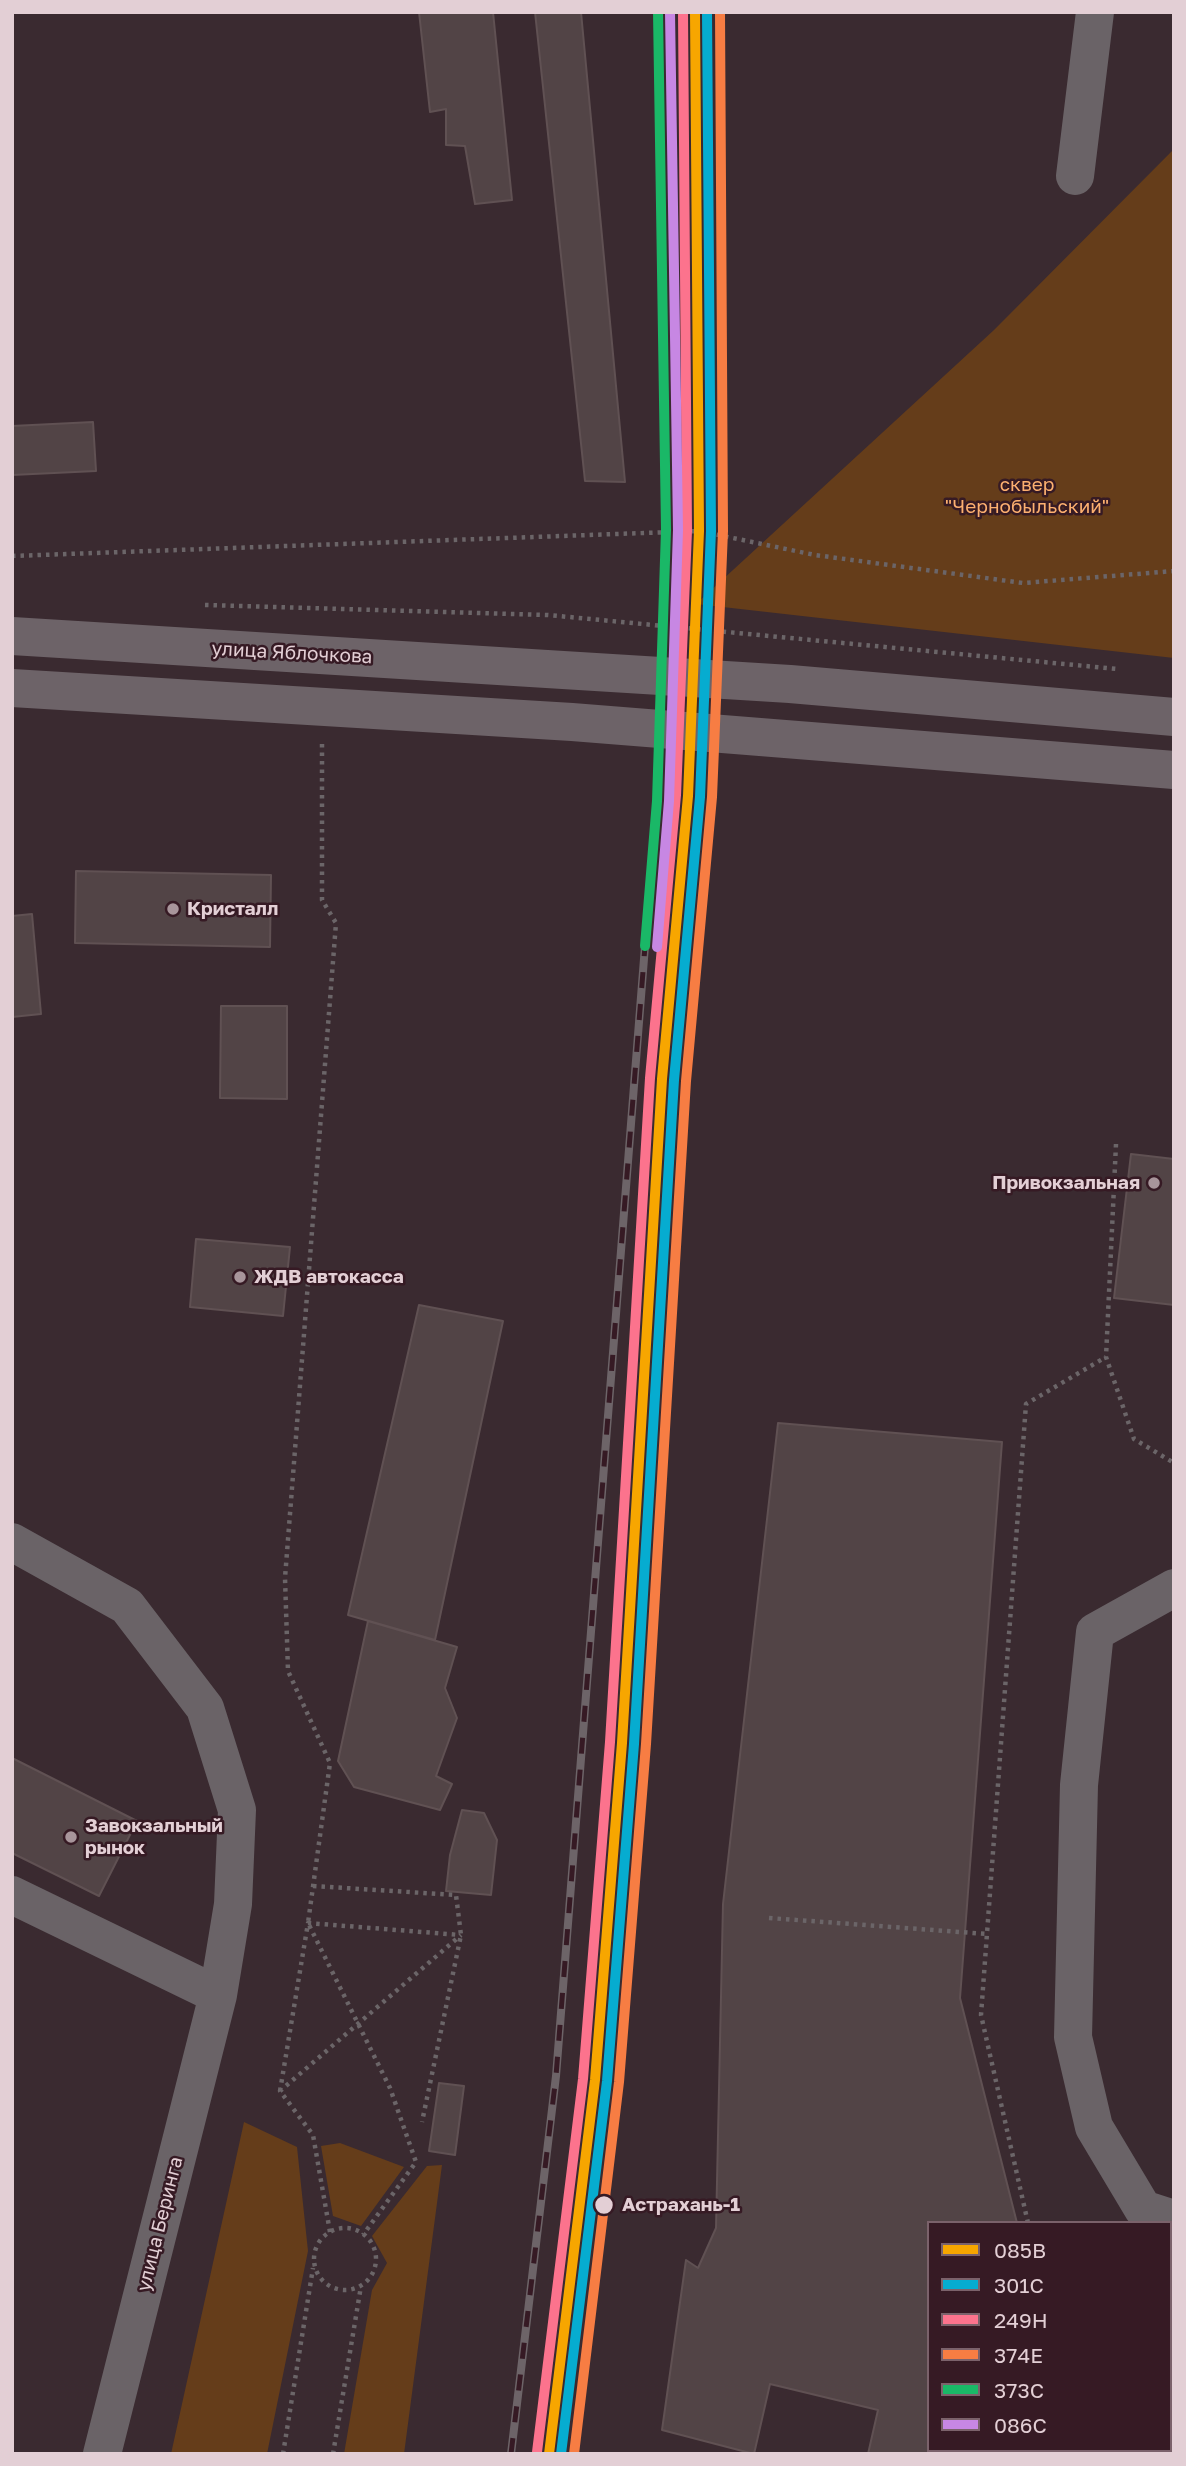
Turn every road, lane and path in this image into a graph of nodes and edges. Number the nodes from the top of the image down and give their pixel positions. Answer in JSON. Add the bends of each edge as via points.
{"nodes":[{"id":1,"x":1095,"y":12,"type":"edge"},
{"id":2,"x":1075,"y":176,"type":"dead end"},
{"id":3,"x":12,"y":556,"type":"edge"},
{"id":4,"x":1174,"y":571,"type":"edge"},
{"id":5,"x":191,"y":604,"type":"dead end"},
{"id":6,"x":12,"y":636,"type":"edge"},
{"id":7,"x":1119,"y":669,"type":"dead end"},
{"id":8,"x":12,"y":688,"type":"edge"},
{"id":9,"x":1174,"y":717,"type":"edge"},
{"id":10,"x":321,"y":737,"type":"dead end"},
{"id":11,"x":1174,"y":770,"type":"edge"},
{"id":12,"x":1116,"y":1144,"type":"dead end"},
{"id":13,"x":1107,"y":1357,"type":"junction"},
{"id":14,"x":1174,"y":1463,"type":"edge"},
{"id":15,"x":12,"y":1542,"type":"edge"},
{"id":16,"x":1174,"y":1588,"type":"edge"},
{"id":17,"x":313,"y":1886,"type":"junction"},
{"id":18,"x":12,"y":1895,"type":"edge"},
{"id":19,"x":769,"y":1918,"type":"dead end"},
{"id":20,"x":308,"y":1923,"type":"junction"},
{"id":21,"x":987,"y":1934,"type":"junction"},
{"id":22,"x":461,"y":1935,"type":"junction"},
{"id":23,"x":218,"y":1995,"type":"junction"},
{"id":24,"x":358,"y":2024,"type":"junction"},
{"id":25,"x":280,"y":2091,"type":"junction"},
{"id":26,"x":422,"y":2122,"type":"dead end"},
{"id":27,"x":1174,"y":2219,"type":"edge"},
{"id":28,"x":1028,"y":2221,"type":"edge"},
{"id":29,"x":330,"y":2232,"type":"junction"},
{"id":30,"x":363,"y":2235,"type":"junction"},
{"id":31,"x":314,"y":2265,"type":"junction"},
{"id":32,"x":361,"y":2286,"type":"junction"},
{"id":33,"x":102,"y":2454,"type":"edge"},
{"id":34,"x":283,"y":2454,"type":"edge"},
{"id":35,"x":333,"y":2454,"type":"edge"}],
"edges":[{"from":1,"to":2,"type":"street"},
{"from":3,"to":4,"type":"path","via":[[699,531],[815,555],[1023,583]]},
{"from":5,"to":7,"type":"path","via":[[548,615]]},
{"from":6,"to":9,"type":"main road","name":"улица Яблочкова","via":[[790,684]]},
{"from":8,"to":11,"type":"main road","via":[[785,737]]},
{"from":10,"to":17,"type":"path","via":[[322,900],[336,923],[285,1578],[288,1671],[330,1763]]},
{"from":12,"to":13,"type":"path"},
{"from":13,"to":14,"type":"path","via":[[1134,1439]]},
{"from":13,"to":21,"type":"path","via":[[1026,1404]]},
{"from":15,"to":23,"type":"street","name":"улица Беринга","via":[[127,1606],[205,1708],[237,1810],[233,1904]]},
{"from":16,"to":27,"type":"street","via":[[1095,1632],[1079,1785],[1073,2037],[1094,2127],[1143,2209]]},
{"from":17,"to":20,"type":"path"},
{"from":17,"to":22,"type":"path","via":[[456,1895]]},
{"from":18,"to":23,"type":"street"},
{"from":19,"to":21,"type":"path"},
{"from":20,"to":22,"type":"path"},
{"from":20,"to":24,"type":"path"},
{"from":20,"to":25,"type":"path"},
{"from":21,"to":28,"type":"path","via":[[981,2015]]},
{"from":22,"to":24,"type":"path"},
{"from":22,"to":26,"type":"path"},
{"from":23,"to":33,"type":"street","name":"улица Беринга"},
{"from":24,"to":25,"type":"path"},
{"from":24,"to":30,"type":"path","via":[[390,2088],[416,2162]]},
{"from":25,"to":29,"type":"path","via":[[313,2135]]},
{"from":29,"to":30,"type":"path","via":[[351,2229]]},
{"from":29,"to":31,"type":"path","via":[[316,2246]]},
{"from":30,"to":32,"type":"path","via":[[376,2257],[374,2270]]},
{"from":31,"to":32,"type":"path","via":[[332,2287],[351,2290]]},
{"from":31,"to":34,"type":"path"},
{"from":32,"to":35,"type":"path"}]}
